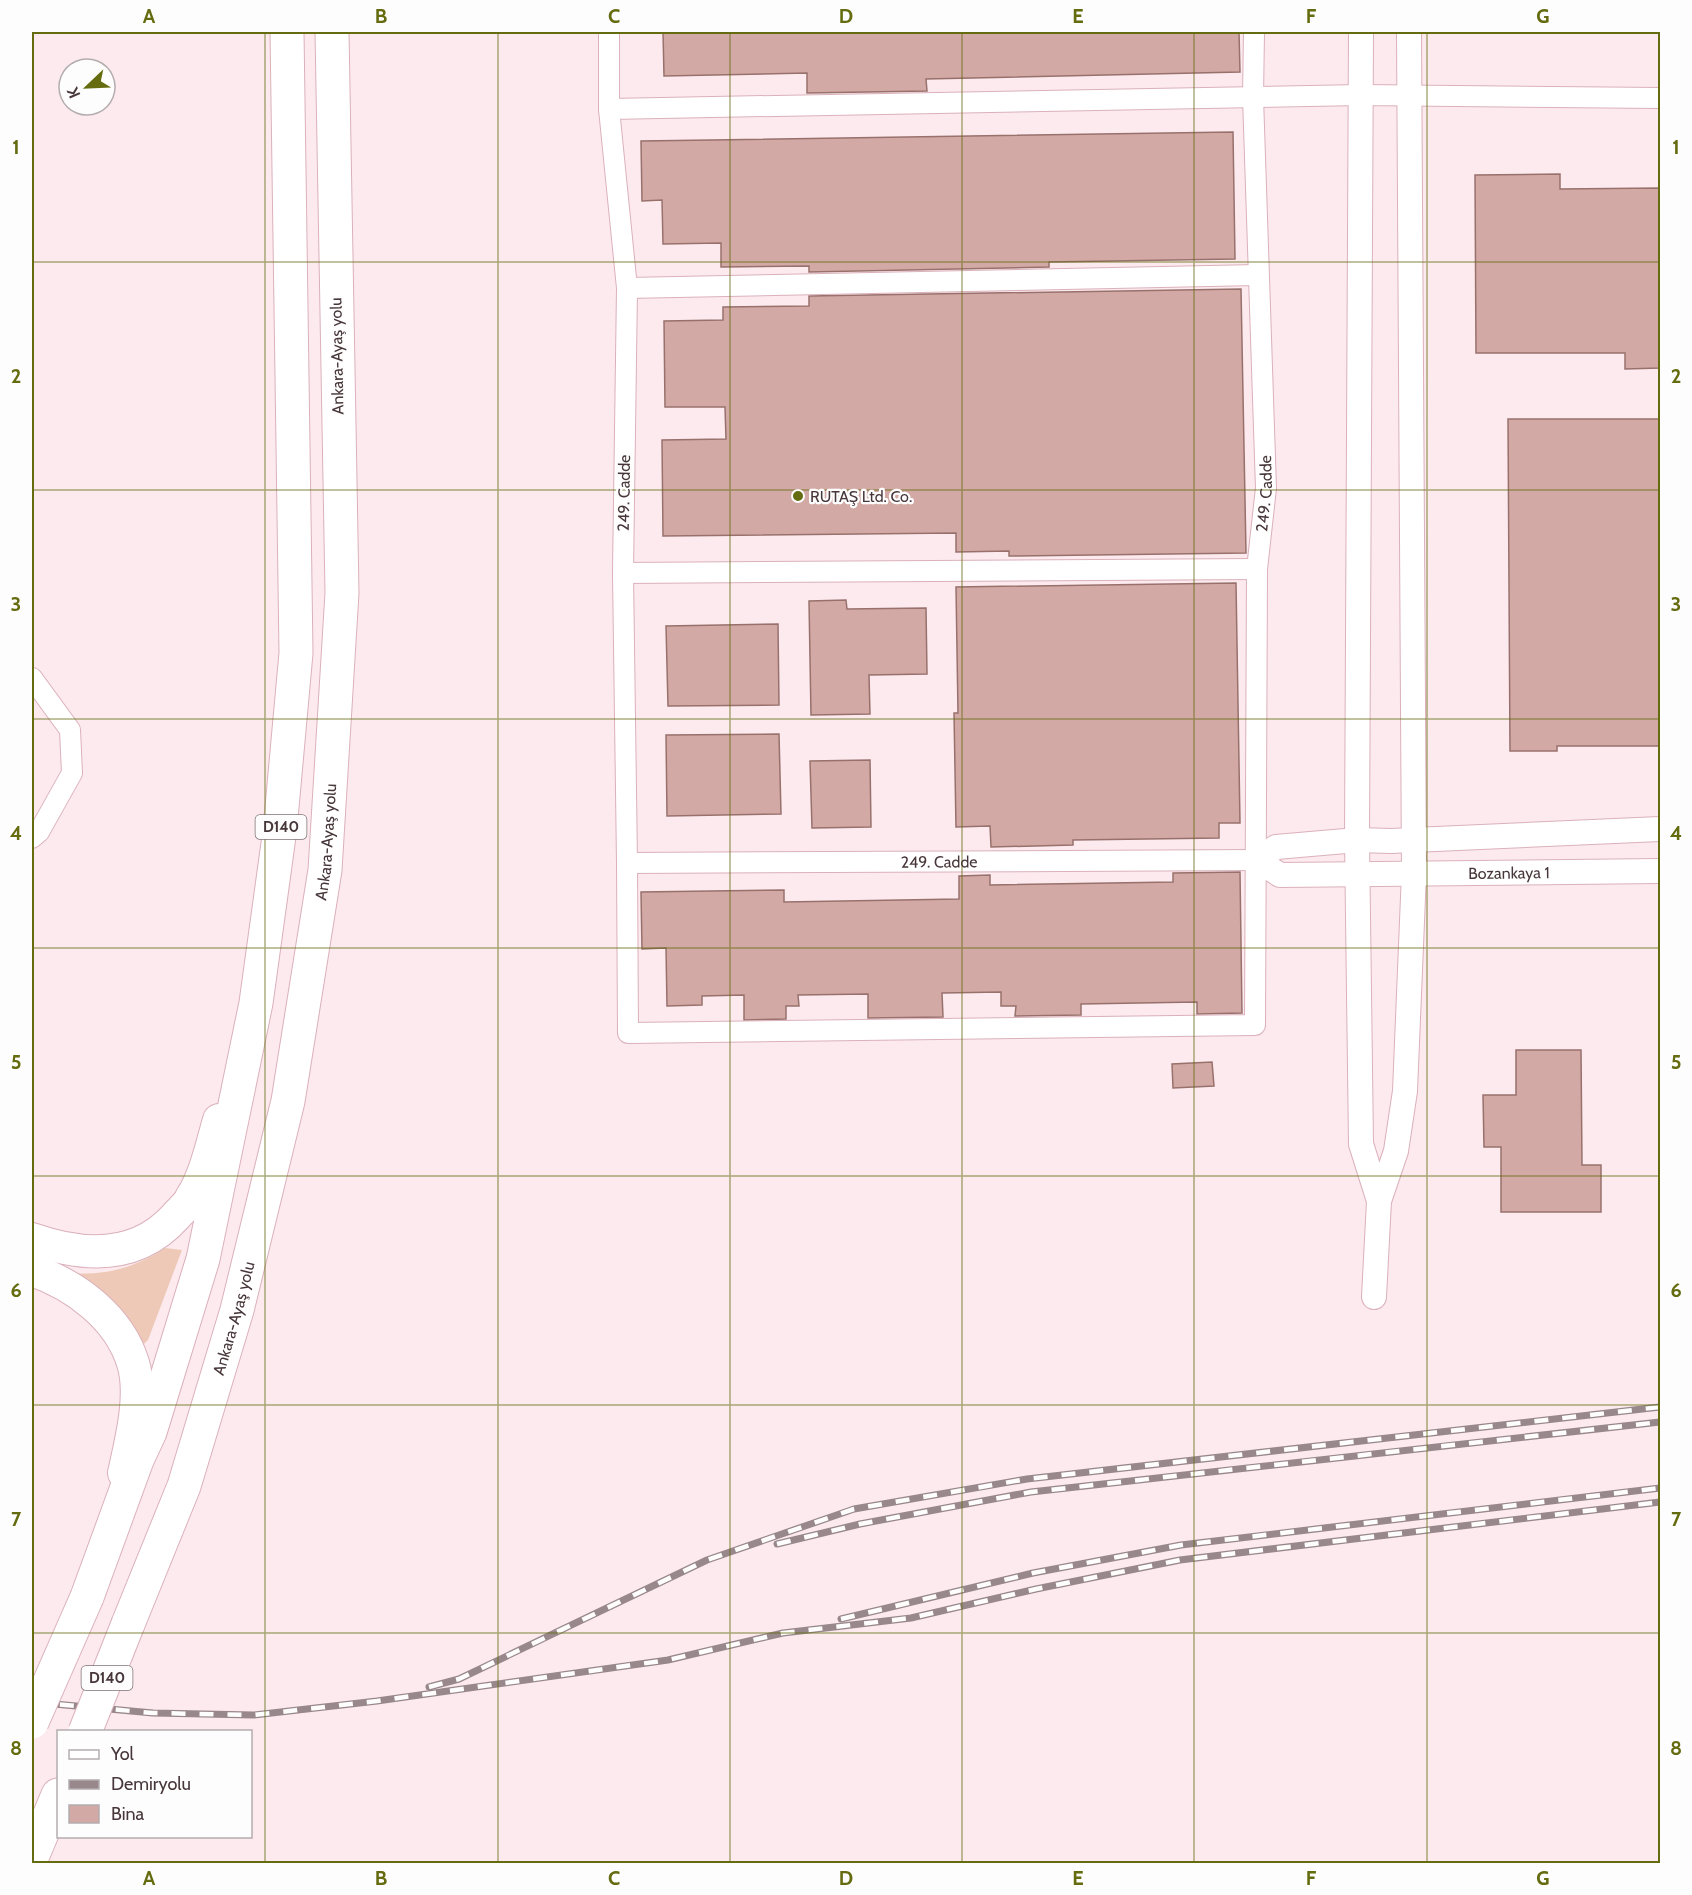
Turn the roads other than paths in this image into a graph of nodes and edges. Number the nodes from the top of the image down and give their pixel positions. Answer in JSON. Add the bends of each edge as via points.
{"nodes":[{"id":1,"x":287,"y":32,"type":"edge"},
{"id":2,"x":332,"y":32,"type":"edge"},
{"id":3,"x":609,"y":32,"type":"edge"},
{"id":4,"x":1254,"y":32,"type":"edge"},
{"id":5,"x":1361,"y":32,"type":"edge"},
{"id":6,"x":1409,"y":32,"type":"edge"},
{"id":7,"x":1361,"y":95,"type":"junction"},
{"id":8,"x":1253,"y":97,"type":"junction"},
{"id":9,"x":1409,"y":97,"type":"junction"},
{"id":10,"x":1660,"y":98,"type":"edge"},
{"id":11,"x":609,"y":109,"type":"junction"},
{"id":12,"x":1258,"y":275,"type":"junction"},
{"id":13,"x":627,"y":288,"type":"junction"},
{"id":14,"x":1257,"y":569,"type":"junction"},
{"id":15,"x":622,"y":573,"type":"junction"},
{"id":16,"x":32,"y":678,"type":"edge"},
{"id":17,"x":1660,"y":829,"type":"edge"},
{"id":18,"x":32,"y":838,"type":"edge"},
{"id":19,"x":1414,"y":838,"type":"junction"},
{"id":20,"x":1357,"y":840,"type":"junction"},
{"id":21,"x":1257,"y":860,"type":"junction"},
{"id":22,"x":627,"y":863,"type":"junction"},
{"id":23,"x":1660,"y":871,"type":"edge"},
{"id":24,"x":1414,"y":873,"type":"junction"},
{"id":25,"x":1358,"y":875,"type":"junction"},
{"id":26,"x":256,"y":1003,"type":"junction"},
{"id":27,"x":1379,"y":1202,"type":"junction"},
{"id":28,"x":39,"y":1257,"type":"edge"},
{"id":29,"x":1374,"y":1297,"type":"dead end"},
{"id":30,"x":110,"y":1535,"type":"junction"},
{"id":31,"x":32,"y":1722,"type":"edge"},
{"id":32,"x":85,"y":1730,"type":"edge"},
{"id":33,"x":57,"y":1797,"type":"edge"},
{"id":34,"x":32,"y":1857,"type":"edge"}],
"edges":[{"from":1,"to":26,"type":"highway","number":"D140","via":[[296,653],[280,829]]},
{"from":2,"to":32,"type":"highway","name":"Ankara-Ayaş yolu","number":"D140","bridge":true,"via":[[342,593],[325,870],[288,1101],[237,1310],[184,1486]]},
{"from":3,"to":11,"type":"street","name":"249. Cadde"},
{"from":4,"to":8,"type":"street","name":"249. Cadde"},
{"from":5,"to":7,"type":"street"},
{"from":6,"to":9,"type":"street"},
{"from":7,"to":8,"type":"street"},
{"from":7,"to":9,"type":"street"},
{"from":7,"to":20,"type":"street"},
{"from":8,"to":11,"type":"street"},
{"from":8,"to":12,"type":"street","name":"249. Cadde"},
{"from":9,"to":10,"type":"street"},
{"from":9,"to":19,"type":"street"},
{"from":11,"to":13,"type":"street","name":"249. Cadde"},
{"from":12,"to":13,"type":"street"},
{"from":12,"to":14,"type":"street","name":"249. Cadde","via":[[1266,488]]},
{"from":13,"to":15,"type":"street","name":"249. Cadde"},
{"from":14,"to":15,"type":"street"},
{"from":14,"to":21,"type":"street","name":"249. Cadde"},
{"from":15,"to":22,"type":"street","name":"249. Cadde"},
{"from":16,"to":18,"type":"street","via":[[70,730],[72,773]]},
{"from":17,"to":19,"type":"street"},
{"from":19,"to":20,"type":"street"},
{"from":19,"to":24,"type":"street"},
{"from":20,"to":21,"type":"street","via":[[1276,847]]},
{"from":20,"to":25,"type":"street"},
{"from":21,"to":22,"type":"street","name":"249. Cadde"},
{"from":21,"to":22,"type":"street","via":[[1255,1025],[628,1033]]},
{"from":21,"to":25,"type":"street","name":"Bozankaya 1","via":[[1280,875]]},
{"from":23,"to":24,"type":"street","name":"Bozankaya 1"},
{"from":24,"to":25,"type":"street","name":"Bozankaya 1"},
{"from":24,"to":27,"type":"street","via":[[1405,1091],[1396,1151]]},
{"from":25,"to":27,"type":"street","via":[[1361,1144]]},
{"from":26,"to":28,"type":"main road","via":[[192,1198],[152,1237],[128,1248]]},
{"from":26,"to":30,"type":"highway","number":"D140","via":[[203,1259],[150,1432]]},
{"from":27,"to":29,"type":"street"},
{"from":28,"to":30,"type":"main road","via":[[100,1310],[118,1332],[133,1364],[136,1388],[131,1443]]},
{"from":30,"to":31,"type":"highway","number":"D140","bridge":true},
{"from":33,"to":34,"type":"highway"}]}
